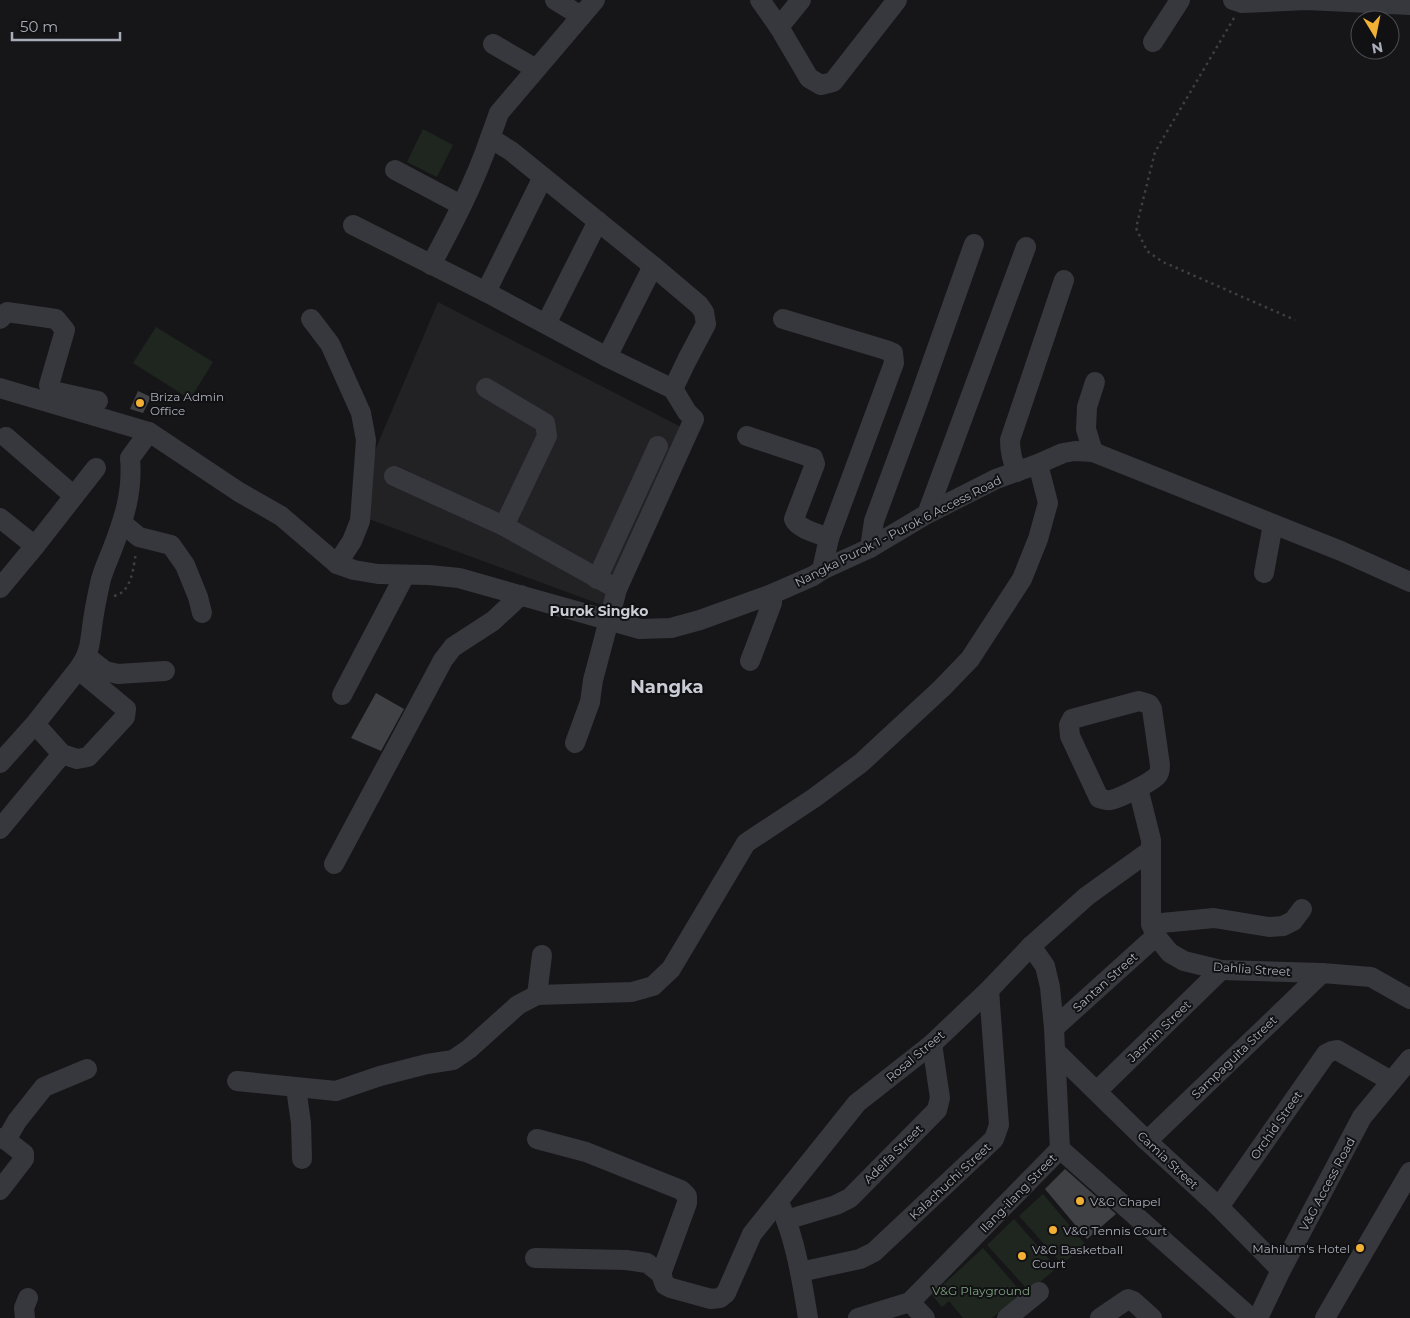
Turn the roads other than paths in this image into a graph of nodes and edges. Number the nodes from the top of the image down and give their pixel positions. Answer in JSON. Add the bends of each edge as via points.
{"nodes":[{"id":1,"x":555,"y":0,"type":"edge"},
{"id":2,"x":595,"y":0,"type":"edge"},
{"id":3,"x":760,"y":0,"type":"edge"},
{"id":4,"x":801,"y":0,"type":"edge"},
{"id":5,"x":897,"y":0,"type":"edge"},
{"id":6,"x":1180,"y":0,"type":"edge"},
{"id":7,"x":1237,"y":2,"type":"edge"},
{"id":8,"x":1410,"y":5,"type":"edge"},
{"id":9,"x":581,"y":16,"type":"junction"},
{"id":10,"x":778,"y":27,"type":"junction"},
{"id":11,"x":1153,"y":42,"type":"dead end"},
{"id":12,"x":493,"y":44,"type":"dead end"},
{"id":13,"x":536,"y":69,"type":"junction"},
{"id":14,"x":490,"y":138,"type":"junction"},
{"id":15,"x":395,"y":170,"type":"dead end"},
{"id":16,"x":543,"y":177,"type":"junction"},
{"id":17,"x":461,"y":205,"type":"junction"},
{"id":18,"x":598,"y":221,"type":"junction"},
{"id":19,"x":353,"y":225,"type":"dead end"},
{"id":20,"x":974,"y":244,"type":"dead end"},
{"id":21,"x":1026,"y":247,"type":"dead end"},
{"id":22,"x":431,"y":265,"type":"junction"},
{"id":23,"x":653,"y":266,"type":"junction"},
{"id":24,"x":1064,"y":280,"type":"dead end"},
{"id":25,"x":486,"y":292,"type":"junction"},
{"id":26,"x":0,"y":319,"type":"edge"},
{"id":27,"x":311,"y":319,"type":"dead end"},
{"id":28,"x":783,"y":319,"type":"dead end"},
{"id":29,"x":546,"y":324,"type":"junction"},
{"id":30,"x":607,"y":357,"type":"junction"},
{"id":31,"x":1095,"y":382,"type":"dead end"},
{"id":32,"x":486,"y":388,"type":"dead end"},
{"id":33,"x":673,"y":389,"type":"junction"},
{"id":34,"x":1,"y":390,"type":"edge"},
{"id":35,"x":98,"y":401,"type":"dead end"},
{"id":36,"x":149,"y":432,"type":"junction"},
{"id":37,"x":747,"y":436,"type":"dead end"},
{"id":38,"x":6,"y":437,"type":"dead end"},
{"id":39,"x":658,"y":446,"type":"dead end"},
{"id":40,"x":1093,"y":452,"type":"junction"},
{"id":41,"x":1038,"y":464,"type":"junction"},
{"id":42,"x":96,"y":468,"type":"dead end"},
{"id":43,"x":1016,"y":472,"type":"junction"},
{"id":44,"x":394,"y":476,"type":"dead end"},
{"id":45,"x":74,"y":496,"type":"junction"},
{"id":46,"x":928,"y":514,"type":"junction"},
{"id":47,"x":0,"y":518,"type":"edge"},
{"id":48,"x":122,"y":523,"type":"junction"},
{"id":49,"x":1272,"y":524,"type":"junction"},
{"id":50,"x":504,"y":526,"type":"junction"},
{"id":51,"x":829,"y":538,"type":"junction"},
{"id":52,"x":35,"y":546,"type":"junction"},
{"id":53,"x":870,"y":548,"type":"junction"},
{"id":54,"x":338,"y":564,"type":"junction"},
{"id":55,"x":822,"y":570,"type":"junction"},
{"id":56,"x":1264,"y":573,"type":"dead end"},
{"id":57,"x":405,"y":575,"type":"junction"},
{"id":58,"x":597,"y":578,"type":"junction"},
{"id":59,"x":1410,"y":582,"type":"edge"},
{"id":60,"x":0,"y":588,"type":"edge"},
{"id":61,"x":617,"y":589,"type":"junction"},
{"id":62,"x":772,"y":594,"type":"junction"},
{"id":63,"x":521,"y":595,"type":"junction"},
{"id":64,"x":202,"y":613,"type":"dead end"},
{"id":65,"x":610,"y":620,"type":"junction"},
{"id":66,"x":750,"y":661,"type":"dead end"},
{"id":67,"x":83,"y":662,"type":"junction"},
{"id":68,"x":165,"y":671,"type":"dead end"},
{"id":69,"x":342,"y":695,"type":"dead end"},
{"id":70,"x":35,"y":724,"type":"junction"},
{"id":71,"x":575,"y":743,"type":"dead end"},
{"id":72,"x":62,"y":754,"type":"junction"},
{"id":73,"x":0,"y":763,"type":"edge"},
{"id":74,"x":1138,"y":788,"type":"junction"},
{"id":75,"x":0,"y":829,"type":"edge"},
{"id":76,"x":1151,"y":850,"type":"junction"},
{"id":77,"x":334,"y":864,"type":"dead end"},
{"id":78,"x":1302,"y":909,"type":"dead end"},
{"id":79,"x":1154,"y":930,"type":"junction"},
{"id":80,"x":1031,"y":946,"type":"junction"},
{"id":81,"x":542,"y":955,"type":"dead end"},
{"id":82,"x":1221,"y":970,"type":"junction"},
{"id":83,"x":1322,"y":973,"type":"junction"},
{"id":84,"x":989,"y":990,"type":"junction"},
{"id":85,"x":538,"y":994,"type":"junction"},
{"id":86,"x":1410,"y":999,"type":"edge"},
{"id":87,"x":1054,"y":1028,"type":"junction"},
{"id":88,"x":932,"y":1044,"type":"junction"},
{"id":89,"x":1055,"y":1051,"type":"junction"},
{"id":90,"x":1410,"y":1059,"type":"edge"},
{"id":91,"x":87,"y":1069,"type":"dead end"},
{"id":92,"x":237,"y":1081,"type":"dead end"},
{"id":93,"x":1391,"y":1082,"type":"junction"},
{"id":94,"x":296,"y":1088,"type":"junction"},
{"id":95,"x":1097,"y":1091,"type":"junction"},
{"id":96,"x":3,"y":1139,"type":"edge"},
{"id":97,"x":536,"y":1139,"type":"dead end"},
{"id":98,"x":1147,"y":1141,"type":"junction"},
{"id":99,"x":1060,"y":1149,"type":"junction"},
{"id":100,"x":302,"y":1159,"type":"dead end"},
{"id":101,"x":1410,"y":1172,"type":"edge"},
{"id":102,"x":0,"y":1190,"type":"edge"},
{"id":103,"x":778,"y":1201,"type":"junction"},
{"id":104,"x":1219,"y":1207,"type":"junction"},
{"id":105,"x":786,"y":1220,"type":"junction"},
{"id":106,"x":535,"y":1258,"type":"dead end"},
{"id":107,"x":1281,"y":1270,"type":"junction"},
{"id":108,"x":800,"y":1272,"type":"junction"},
{"id":109,"x":661,"y":1274,"type":"junction"},
{"id":110,"x":1040,"y":1292,"type":"dead end"},
{"id":111,"x":28,"y":1298,"type":"dead end"},
{"id":112,"x":910,"y":1302,"type":"junction"},
{"id":113,"x":25,"y":1318,"type":"edge"},
{"id":114,"x":808,"y":1318,"type":"edge"},
{"id":115,"x":858,"y":1318,"type":"edge"},
{"id":116,"x":925,"y":1318,"type":"edge"},
{"id":117,"x":1007,"y":1318,"type":"edge"},
{"id":118,"x":1100,"y":1318,"type":"edge"},
{"id":119,"x":1152,"y":1318,"type":"edge"},
{"id":120,"x":1251,"y":1318,"type":"edge"},
{"id":121,"x":1258,"y":1318,"type":"edge"},
{"id":122,"x":1325,"y":1318,"type":"edge"}],
"edges":[{"from":1,"to":9,"type":"street"},
{"from":2,"to":9,"type":"street"},
{"from":3,"to":10,"type":"street"},
{"from":4,"to":10,"type":"street"},
{"from":5,"to":10,"type":"street","via":[[833,82],[827,84],[821,85],[809,78]]},
{"from":6,"to":11,"type":"street"},
{"from":7,"to":8,"type":"street","via":[[1307,0]]},
{"from":9,"to":13,"type":"street"},
{"from":12,"to":13,"type":"street"},
{"from":13,"to":14,"type":"street","via":[[499,113]]},
{"from":14,"to":16,"type":"street"},
{"from":14,"to":17,"type":"street"},
{"from":15,"to":17,"type":"street"},
{"from":16,"to":18,"type":"street"},
{"from":16,"to":25,"type":"street"},
{"from":17,"to":22,"type":"street"},
{"from":18,"to":23,"type":"street"},
{"from":18,"to":29,"type":"street"},
{"from":19,"to":22,"type":"street"},
{"from":20,"to":53,"type":"street","via":[[874,521]]},
{"from":21,"to":46,"type":"street"},
{"from":22,"to":25,"type":"street"},
{"from":23,"to":30,"type":"street"},
{"from":23,"to":33,"type":"street","via":[[699,305],[706,317],[706,324]]},
{"from":24,"to":43,"type":"street","via":[[1010,440]]},
{"from":25,"to":29,"type":"street"},
{"from":26,"to":35,"type":"street","via":[[7,312],[56,319],[65,330],[49,385],[53,391]]},
{"from":27,"to":54,"type":"street","via":[[330,344],[361,413],[366,440],[360,521]]},
{"from":28,"to":51,"type":"street","via":[[893,353],[894,363]]},
{"from":29,"to":30,"type":"street"},
{"from":30,"to":33,"type":"street"},
{"from":31,"to":40,"type":"street","via":[[1087,407],[1086,429]]},
{"from":32,"to":50,"type":"street","via":[[545,423],[546,436]]},
{"from":33,"to":61,"type":"street","via":[[694,419]]},
{"from":34,"to":36,"type":"street","name":"Nangka Purok 1 - Purok 6 Access Road"},
{"from":36,"to":48,"type":"street","via":[[130,458],[129,496]]},
{"from":36,"to":54,"type":"street","name":"Nangka Purok 1 - Purok 6 Access Road","via":[[280,516]]},
{"from":37,"to":51,"type":"street","via":[[813,458],[815,464],[794,519],[799,526]]},
{"from":38,"to":45,"type":"street"},
{"from":39,"to":58,"type":"street"},
{"from":40,"to":41,"type":"street","name":"Nangka Purok 1 - Purok 6 Access Road","via":[[1069,452]]},
{"from":40,"to":49,"type":"street","name":"Nangka Purok 1 - Purok 6 Access Road"},
{"from":41,"to":43,"type":"street","name":"Nangka Purok 1 - Purok 6 Access Road"},
{"from":41,"to":85,"type":"street","via":[[1048,503],[1038,539],[1022,579],[970,659],[861,763],[746,843],[671,969],[653,986],[632,992]]},
{"from":42,"to":45,"type":"street"},
{"from":43,"to":46,"type":"street","name":"Nangka Purok 1 - Purok 6 Access Road"},
{"from":44,"to":50,"type":"street"},
{"from":45,"to":52,"type":"street"},
{"from":46,"to":53,"type":"street","name":"Nangka Purok 1 - Purok 6 Access Road"},
{"from":47,"to":52,"type":"street"},
{"from":48,"to":64,"type":"street","via":[[139,537],[171,545],[185,565]]},
{"from":48,"to":67,"type":"street","via":[[102,578],[91,643]]},
{"from":49,"to":56,"type":"street"},
{"from":49,"to":59,"type":"street","name":"Nangka Purok 1 - Purok 6 Access Road"},
{"from":50,"to":58,"type":"street"},
{"from":51,"to":55,"type":"street"},
{"from":52,"to":60,"type":"street"},
{"from":53,"to":55,"type":"street","name":"Nangka Purok 1 - Purok 6 Access Road"},
{"from":54,"to":57,"type":"street","name":"Nangka Purok 1 - Purok 6 Access Road","via":[[378,574]]},
{"from":55,"to":62,"type":"street","name":"Nangka Purok 1 - Purok 6 Access Road"},
{"from":57,"to":63,"type":"street","name":"Nangka Purok 1 - Purok 6 Access Road","via":[[459,578]]},
{"from":57,"to":69,"type":"street"},
{"from":58,"to":61,"type":"street"},
{"from":61,"to":65,"type":"street"},
{"from":62,"to":65,"type":"street","name":"Nangka Purok 1 - Purok 6 Access Road","via":[[671,628],[640,629]]},
{"from":62,"to":66,"type":"street","via":[[772,603]]},
{"from":63,"to":65,"type":"street","name":"Nangka Purok 1 - Purok 6 Access Road"},
{"from":63,"to":77,"type":"street","via":[[492,621],[453,647],[443,660]]},
{"from":65,"to":71,"type":"street","via":[[590,702]]},
{"from":67,"to":68,"type":"street","via":[[118,674]]},
{"from":67,"to":70,"type":"street"},
{"from":67,"to":72,"type":"street","via":[[85,675],[126,709],[124,717],[88,757],[77,759]]},
{"from":70,"to":72,"type":"street"},
{"from":70,"to":73,"type":"street"},
{"from":72,"to":75,"type":"street"},
{"from":74,"to":74,"type":"street","via":[[1111,800],[1099,798],[1070,736],[1072,719],[1140,701],[1149,704],[1160,770],[1158,775]]},
{"from":74,"to":76,"type":"street"},
{"from":76,"to":79,"type":"street"},
{"from":76,"to":80,"type":"street","name":"Rosal Street","via":[[1087,896]]},
{"from":78,"to":79,"type":"street","via":[[1292,921],[1282,926],[1269,927],[1214,918]]},
{"from":79,"to":82,"type":"street","name":"Dahlia Street","via":[[1170,953],[1184,961]]},
{"from":79,"to":87,"type":"street","name":"Santan Street"},
{"from":80,"to":84,"type":"street","name":"Rosal Street"},
{"from":80,"to":87,"type":"street","name":"Ilang-ilang Street","via":[[1045,966]]},
{"from":81,"to":85,"type":"street"},
{"from":82,"to":83,"type":"street","name":"Dahlia Street"},
{"from":82,"to":95,"type":"street","name":"Jasmin Street"},
{"from":83,"to":86,"type":"street","name":"Dahlia Street","via":[[1371,976]]},
{"from":83,"to":98,"type":"street","name":"Sampaguita Street"},
{"from":84,"to":88,"type":"street","name":"Rosal Street"},
{"from":84,"to":108,"type":"street","name":"Kalachuchi Street","via":[[999,1125],[994,1139],[874,1252],[860,1259]]},
{"from":85,"to":94,"type":"street","via":[[518,1005],[453,1060],[380,1076],[336,1091]]},
{"from":87,"to":89,"type":"street","name":"Ilang-ilang Street"},
{"from":88,"to":103,"type":"street","name":"Rosal Street","via":[[857,1104]]},
{"from":88,"to":105,"type":"street","name":"Adelfa Street","via":[[940,1098],[937,1110],[850,1198]]},
{"from":89,"to":95,"type":"street","name":"Camia Street"},
{"from":89,"to":99,"type":"street","name":"Ilang-ilang Street"},
{"from":90,"to":93,"type":"street","name":"V&G Access Road"},
{"from":91,"to":96,"type":"street","via":[[44,1087]]},
{"from":92,"to":94,"type":"street"},
{"from":93,"to":104,"type":"street","name":"Orchid Street","via":[[1337,1050],[1326,1054]]},
{"from":93,"to":107,"type":"street","name":"V&G Access Road","via":[[1362,1117]]},
{"from":94,"to":100,"type":"street"},
{"from":95,"to":98,"type":"street","name":"Camia Street"},
{"from":96,"to":102,"type":"street","via":[[24,1154],[24,1159]]},
{"from":97,"to":109,"type":"street","via":[[586,1152],[681,1190],[687,1196]]},
{"from":98,"to":104,"type":"street","name":"Camia Street"},
{"from":99,"to":112,"type":"street","name":"Ilang-ilang Street"},
{"from":99,"to":120,"type":"street"},
{"from":101,"to":122,"type":"street"},
{"from":103,"to":105,"type":"street"},
{"from":103,"to":109,"type":"street","name":"Rosal Street","via":[[752,1234],[726,1293],[720,1298],[711,1299],[670,1288],[665,1285]]},
{"from":104,"to":107,"type":"street","name":"Camia Street"},
{"from":105,"to":108,"type":"street"},
{"from":106,"to":109,"type":"street","via":[[626,1260],[647,1264]]},
{"from":107,"to":121,"type":"street","name":"V&G Access Road"},
{"from":108,"to":114,"type":"street"},
{"from":110,"to":117,"type":"street"},
{"from":111,"to":113,"type":"street"},
{"from":112,"to":115,"type":"street","name":"Ilang-ilang Street"},
{"from":112,"to":116,"type":"street"},
{"from":118,"to":119,"type":"street","via":[[1128,1299]]}]}
